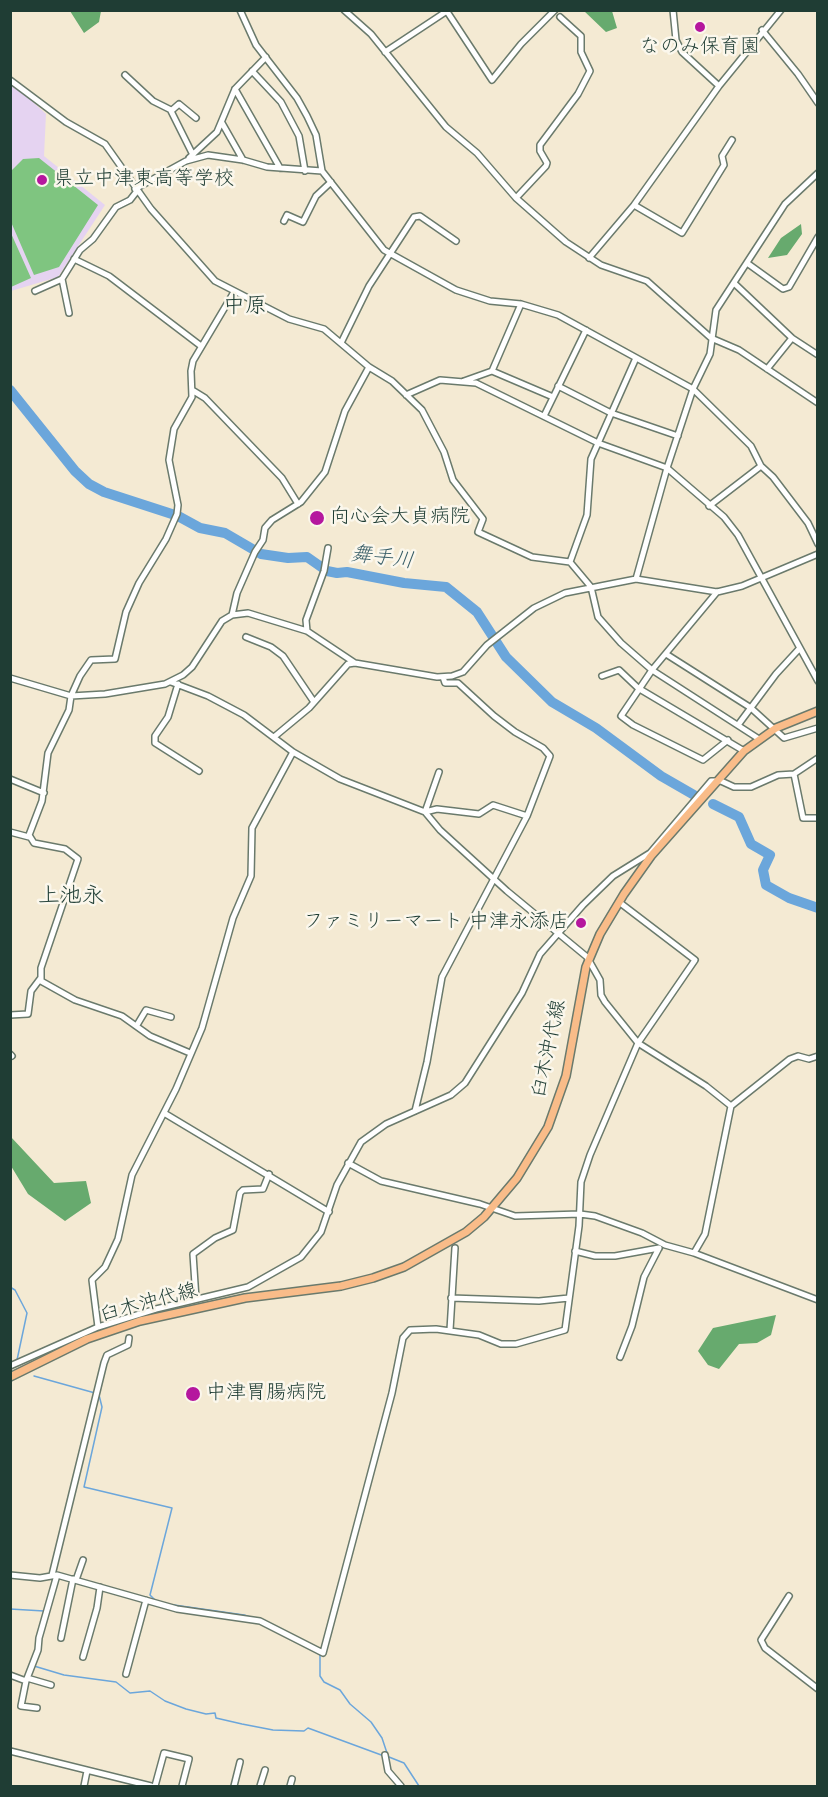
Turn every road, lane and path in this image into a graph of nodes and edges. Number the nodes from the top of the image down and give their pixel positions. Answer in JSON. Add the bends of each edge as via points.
{"nodes":[{"id":1,"x":240,"y":10,"type":"edge"},
{"id":2,"x":344,"y":10,"type":"edge"},
{"id":3,"x":555,"y":10,"type":"edge"},
{"id":4,"x":673,"y":10,"type":"edge"},
{"id":5,"x":781,"y":10,"type":"edge"},
{"id":6,"x":446,"y":11,"type":"edge"},
{"id":7,"x":560,"y":17,"type":"dead end"},
{"id":8,"x":762,"y":30,"type":"junction"},
{"id":9,"x":385,"y":52,"type":"junction"},
{"id":10,"x":266,"y":57,"type":"junction"},
{"id":11,"x":252,"y":72,"type":"junction"},
{"id":12,"x":125,"y":75,"type":"dead end"},
{"id":13,"x":10,"y":80,"type":"edge"},
{"id":14,"x":718,"y":86,"type":"junction"},
{"id":15,"x":235,"y":89,"type":"junction"},
{"id":16,"x":818,"y":103,"type":"edge"},
{"id":17,"x":171,"y":110,"type":"junction"},
{"id":18,"x":196,"y":118,"type":"dead end"},
{"id":19,"x":222,"y":123,"type":"junction"},
{"id":20,"x":732,"y":140,"type":"dead end"},
{"id":21,"x":193,"y":155,"type":"junction"},
{"id":22,"x":243,"y":160,"type":"junction"},
{"id":23,"x":186,"y":161,"type":"junction"},
{"id":24,"x":280,"y":168,"type":"junction"},
{"id":25,"x":305,"y":171,"type":"junction"},
{"id":26,"x":322,"y":171,"type":"junction"},
{"id":27,"x":818,"y":173,"type":"edge"},
{"id":28,"x":331,"y":182,"type":"junction"},
{"id":29,"x":136,"y":190,"type":"junction"},
{"id":30,"x":516,"y":198,"type":"junction"},
{"id":31,"x":634,"y":205,"type":"junction"},
{"id":32,"x":284,"y":220,"type":"dead end"},
{"id":33,"x":818,"y":237,"type":"edge"},
{"id":34,"x":456,"y":241,"type":"dead end"},
{"id":35,"x":390,"y":253,"type":"junction"},
{"id":36,"x":589,"y":258,"type":"junction"},
{"id":37,"x":74,"y":259,"type":"junction"},
{"id":38,"x":747,"y":263,"type":"junction"},
{"id":39,"x":62,"y":279,"type":"junction"},
{"id":40,"x":735,"y":284,"type":"junction"},
{"id":41,"x":35,"y":291,"type":"dead end"},
{"id":42,"x":234,"y":291,"type":"junction"},
{"id":43,"x":521,"y":304,"type":"junction"},
{"id":44,"x":69,"y":312,"type":"dead end"},
{"id":45,"x":586,"y":330,"type":"junction"},
{"id":46,"x":711,"y":338,"type":"junction"},
{"id":47,"x":792,"y":338,"type":"junction"},
{"id":48,"x":341,"y":343,"type":"junction"},
{"id":49,"x":201,"y":346,"type":"junction"},
{"id":50,"x":818,"y":355,"type":"edge"},
{"id":51,"x":636,"y":358,"type":"junction"},
{"id":52,"x":369,"y":367,"type":"junction"},
{"id":53,"x":767,"y":369,"type":"junction"},
{"id":54,"x":492,"y":371,"type":"junction"},
{"id":55,"x":462,"y":381,"type":"junction"},
{"id":56,"x":558,"y":386,"type":"junction"},
{"id":57,"x":693,"y":389,"type":"junction"},
{"id":58,"x":192,"y":390,"type":"junction"},
{"id":59,"x":406,"y":395,"type":"junction"},
{"id":60,"x":553,"y":397,"type":"junction"},
{"id":61,"x":818,"y":403,"type":"edge"},
{"id":62,"x":611,"y":413,"type":"junction"},
{"id":63,"x":544,"y":416,"type":"junction"},
{"id":64,"x":678,"y":436,"type":"junction"},
{"id":65,"x":598,"y":443,"type":"junction"},
{"id":66,"x":761,"y":466,"type":"junction"},
{"id":67,"x":667,"y":468,"type":"junction"},
{"id":68,"x":298,"y":504,"type":"junction"},
{"id":69,"x":709,"y":506,"type":"junction"},
{"id":70,"x":818,"y":544,"type":"edge"},
{"id":71,"x":328,"y":548,"type":"dead end"},
{"id":72,"x":818,"y":554,"type":"edge"},
{"id":73,"x":570,"y":562,"type":"junction"},
{"id":74,"x":762,"y":577,"type":"junction"},
{"id":75,"x":636,"y":579,"type":"junction"},
{"id":76,"x":591,"y":587,"type":"junction"},
{"id":77,"x":717,"y":592,"type":"junction"},
{"id":78,"x":232,"y":615,"type":"junction"},
{"id":79,"x":307,"y":631,"type":"junction"},
{"id":80,"x":246,"y":637,"type":"dead end"},
{"id":81,"x":799,"y":649,"type":"junction"},
{"id":82,"x":666,"y":654,"type":"junction"},
{"id":83,"x":355,"y":663,"type":"junction"},
{"id":84,"x":652,"y":670,"type":"junction"},
{"id":85,"x":602,"y":676,"type":"dead end"},
{"id":86,"x":443,"y":677,"type":"junction"},
{"id":87,"x":10,"y":678,"type":"edge"},
{"id":88,"x":818,"y":681,"type":"edge"},
{"id":89,"x":171,"y":682,"type":"junction"},
{"id":90,"x":178,"y":684,"type":"junction"},
{"id":91,"x":638,"y":688,"type":"junction"},
{"id":92,"x":71,"y":696,"type":"junction"},
{"id":93,"x":314,"y":702,"type":"junction"},
{"id":94,"x":751,"y":708,"type":"junction"},
{"id":95,"x":818,"y":711,"type":"edge"},
{"id":96,"x":738,"y":725,"type":"junction"},
{"id":97,"x":776,"y":728,"type":"junction"},
{"id":98,"x":818,"y":728,"type":"edge"},
{"id":99,"x":274,"y":737,"type":"junction"},
{"id":100,"x":759,"y":739,"type":"junction"},
{"id":101,"x":728,"y":740,"type":"junction"},
{"id":102,"x":744,"y":751,"type":"junction"},
{"id":103,"x":293,"y":752,"type":"junction"},
{"id":104,"x":818,"y":758,"type":"edge"},
{"id":105,"x":199,"y":771,"type":"dead end"},
{"id":106,"x":439,"y":772,"type":"dead end"},
{"id":107,"x":795,"y":774,"type":"junction"},
{"id":108,"x":10,"y":779,"type":"edge"},
{"id":109,"x":716,"y":781,"type":"junction"},
{"id":110,"x":44,"y":793,"type":"junction"},
{"id":111,"x":425,"y":812,"type":"junction"},
{"id":112,"x":527,"y":816,"type":"junction"},
{"id":113,"x":818,"y":818,"type":"edge"},
{"id":114,"x":10,"y":832,"type":"edge"},
{"id":115,"x":28,"y":837,"type":"junction"},
{"id":116,"x":495,"y":880,"type":"junction"},
{"id":117,"x":619,"y":902,"type":"junction"},
{"id":118,"x":557,"y":932,"type":"junction"},
{"id":119,"x":589,"y":959,"type":"junction"},
{"id":120,"x":40,"y":979,"type":"junction"},
{"id":121,"x":10,"y":1015,"type":"edge"},
{"id":122,"x":171,"y":1017,"type":"dead end"},
{"id":123,"x":137,"y":1025,"type":"junction"},
{"id":124,"x":638,"y":1042,"type":"junction"},
{"id":125,"x":190,"y":1053,"type":"junction"},
{"id":126,"x":818,"y":1056,"type":"edge"},
{"id":127,"x":731,"y":1106,"type":"junction"},
{"id":128,"x":415,"y":1111,"type":"junction"},
{"id":129,"x":164,"y":1113,"type":"junction"},
{"id":130,"x":348,"y":1163,"type":"junction"},
{"id":131,"x":269,"y":1174,"type":"junction"},
{"id":132,"x":492,"y":1209,"type":"junction"},
{"id":133,"x":329,"y":1212,"type":"junction"},
{"id":134,"x":580,"y":1214,"type":"junction"},
{"id":135,"x":662,"y":1246,"type":"junction"},
{"id":136,"x":455,"y":1248,"type":"dead end"},
{"id":137,"x":575,"y":1251,"type":"junction"},
{"id":138,"x":694,"y":1253,"type":"junction"},
{"id":139,"x":451,"y":1298,"type":"junction"},
{"id":140,"x":569,"y":1298,"type":"junction"},
{"id":141,"x":196,"y":1299,"type":"junction"},
{"id":142,"x":818,"y":1300,"type":"edge"},
{"id":143,"x":98,"y":1327,"type":"junction"},
{"id":144,"x":450,"y":1330,"type":"junction"},
{"id":145,"x":129,"y":1338,"type":"dead end"},
{"id":146,"x":620,"y":1357,"type":"dead end"},
{"id":147,"x":10,"y":1366,"type":"edge"},
{"id":148,"x":10,"y":1377,"type":"edge"},
{"id":149,"x":83,"y":1560,"type":"dead end"},
{"id":150,"x":10,"y":1575,"type":"edge"},
{"id":151,"x":54,"y":1575,"type":"junction"},
{"id":152,"x":75,"y":1580,"type":"junction"},
{"id":153,"x":100,"y":1587,"type":"junction"},
{"id":154,"x":789,"y":1596,"type":"dead end"},
{"id":155,"x":146,"y":1600,"type":"junction"},
{"id":156,"x":61,"y":1638,"type":"dead end"},
{"id":157,"x":83,"y":1657,"type":"dead end"},
{"id":158,"x":126,"y":1674,"type":"dead end"},
{"id":159,"x":10,"y":1675,"type":"edge"},
{"id":160,"x":27,"y":1679,"type":"junction"},
{"id":161,"x":51,"y":1685,"type":"dead end"},
{"id":162,"x":818,"y":1689,"type":"edge"},
{"id":163,"x":37,"y":1708,"type":"dead end"},
{"id":164,"x":10,"y":1751,"type":"edge"},
{"id":165,"x":385,"y":1755,"type":"dead end"},
{"id":166,"x":240,"y":1762,"type":"dead end"},
{"id":167,"x":265,"y":1770,"type":"dead end"},
{"id":168,"x":87,"y":1771,"type":"junction"},
{"id":169,"x":292,"y":1779,"type":"dead end"},
{"id":170,"x":84,"y":1786,"type":"edge"},
{"id":171,"x":143,"y":1786,"type":"edge"},
{"id":172,"x":153,"y":1786,"type":"edge"},
{"id":173,"x":182,"y":1786,"type":"edge"},
{"id":174,"x":234,"y":1786,"type":"edge"},
{"id":175,"x":260,"y":1786,"type":"edge"},
{"id":176,"x":290,"y":1786,"type":"edge"},
{"id":177,"x":401,"y":1786,"type":"edge"}],
"edges":[{"from":1,"to":10,"type":"street"},
{"from":2,"to":9,"type":"street"},
{"from":3,"to":6,"type":"street","via":[[492,80]]},
{"from":4,"to":14,"type":"street","via":[[676,40],[682,52]]},
{"from":5,"to":8,"type":"street"},
{"from":6,"to":9,"type":"street"},
{"from":7,"to":30,"type":"street","via":[[581,36],[581,52],[591,71],[540,145],[546,166]]},
{"from":8,"to":14,"type":"street"},
{"from":8,"to":16,"type":"street"},
{"from":9,"to":30,"type":"street","via":[[446,127],[477,153]]},
{"from":10,"to":11,"type":"street"},
{"from":10,"to":26,"type":"street","via":[[311,124]]},
{"from":11,"to":15,"type":"street"},
{"from":11,"to":25,"type":"street","via":[[281,102],[299,136]]},
{"from":12,"to":17,"type":"street","via":[[153,101]]},
{"from":13,"to":29,"type":"street","via":[[66,122],[105,144]]},
{"from":14,"to":31,"type":"street"},
{"from":15,"to":19,"type":"street"},
{"from":15,"to":24,"type":"street"},
{"from":17,"to":18,"type":"street","via":[[179,104]]},
{"from":17,"to":21,"type":"street"},
{"from":19,"to":21,"type":"street"},
{"from":19,"to":22,"type":"street"},
{"from":20,"to":31,"type":"street","via":[[722,156],[724,165],[682,233]]},
{"from":21,"to":23,"type":"street"},
{"from":22,"to":23,"type":"street","via":[[214,154]]},
{"from":22,"to":24,"type":"street"},
{"from":23,"to":29,"type":"street"},
{"from":24,"to":25,"type":"street"},
{"from":25,"to":26,"type":"street"},
{"from":26,"to":28,"type":"street"},
{"from":27,"to":38,"type":"street","via":[[785,204]]},
{"from":28,"to":32,"type":"street","via":[[316,196],[303,222],[286,214]]},
{"from":28,"to":35,"type":"street","via":[[381,247]]},
{"from":29,"to":37,"type":"street","via":[[129,200],[116,207]]},
{"from":29,"to":42,"type":"street","via":[[196,262],[215,281]]},
{"from":30,"to":36,"type":"street"},
{"from":31,"to":36,"type":"street"},
{"from":33,"to":38,"type":"street","via":[[789,287],[783,289]]},
{"from":34,"to":35,"type":"street","via":[[416,216]]},
{"from":35,"to":43,"type":"street","via":[[456,290],[490,301]]},
{"from":35,"to":48,"type":"street"},
{"from":36,"to":46,"type":"street","via":[[647,281]]},
{"from":37,"to":39,"type":"street"},
{"from":37,"to":49,"type":"street","via":[[109,276]]},
{"from":38,"to":40,"type":"street"},
{"from":39,"to":41,"type":"street"},
{"from":39,"to":44,"type":"street"},
{"from":40,"to":46,"type":"street","via":[[716,310]]},
{"from":40,"to":47,"type":"street"},
{"from":42,"to":48,"type":"street","via":[[289,319],[324,329]]},
{"from":42,"to":49,"type":"street"},
{"from":43,"to":45,"type":"street","via":[[558,315]]},
{"from":43,"to":54,"type":"street"},
{"from":45,"to":51,"type":"street"},
{"from":45,"to":56,"type":"street"},
{"from":46,"to":53,"type":"street","via":[[739,350]]},
{"from":46,"to":57,"type":"street","via":[[711,354]]},
{"from":47,"to":50,"type":"street"},
{"from":47,"to":53,"type":"street"},
{"from":48,"to":52,"type":"street"},
{"from":49,"to":58,"type":"street","via":[[192,366]]},
{"from":51,"to":57,"type":"street"},
{"from":51,"to":62,"type":"street"},
{"from":52,"to":59,"type":"street"},
{"from":52,"to":68,"type":"street","via":[[345,411],[327,467]]},
{"from":53,"to":61,"type":"street"},
{"from":54,"to":55,"type":"street"},
{"from":54,"to":60,"type":"street"},
{"from":55,"to":59,"type":"street","via":[[440,380]]},
{"from":55,"to":63,"type":"street","via":[[492,389]]},
{"from":56,"to":60,"type":"street"},
{"from":56,"to":62,"type":"street"},
{"from":57,"to":64,"type":"street"},
{"from":57,"to":66,"type":"street","via":[[751,446]]},
{"from":58,"to":68,"type":"street","via":[[205,398],[282,478]]},
{"from":58,"to":92,"type":"street","via":[[170,442],[177,514],[126,612],[115,660],[88,662]]},
{"from":59,"to":73,"type":"street","via":[[422,410],[444,452],[453,480],[483,519],[478,532],[532,557]]},
{"from":60,"to":63,"type":"street"},
{"from":62,"to":64,"type":"street"},
{"from":62,"to":65,"type":"street"},
{"from":63,"to":65,"type":"street"},
{"from":64,"to":67,"type":"street"},
{"from":65,"to":67,"type":"street"},
{"from":65,"to":73,"type":"street","via":[[591,459],[587,515]]},
{"from":66,"to":69,"type":"street"},
{"from":66,"to":70,"type":"street","via":[[803,516]]},
{"from":67,"to":69,"type":"street"},
{"from":67,"to":75,"type":"street"},
{"from":68,"to":78,"type":"street","via":[[265,528]]},
{"from":69,"to":74,"type":"street","via":[[738,535]]},
{"from":71,"to":79,"type":"street","via":[[306,620]]},
{"from":72,"to":74,"type":"street"},
{"from":73,"to":76,"type":"street"},
{"from":74,"to":77,"type":"street"},
{"from":74,"to":81,"type":"street"},
{"from":75,"to":76,"type":"street"},
{"from":75,"to":77,"type":"street"},
{"from":76,"to":84,"type":"street","via":[[598,617]]},
{"from":76,"to":86,"type":"street","via":[[565,593],[534,608],[487,645],[463,672]]},
{"from":77,"to":82,"type":"street"},
{"from":78,"to":79,"type":"street","via":[[253,613]]},
{"from":78,"to":89,"type":"street","via":[[218,625],[186,673]]},
{"from":79,"to":83,"type":"street"},
{"from":80,"to":93,"type":"street","via":[[279,652]]},
{"from":81,"to":88,"type":"street"},
{"from":81,"to":94,"type":"street"},
{"from":82,"to":84,"type":"street"},
{"from":82,"to":94,"type":"street"},
{"from":83,"to":86,"type":"street"},
{"from":83,"to":93,"type":"street","via":[[348,664]]},
{"from":84,"to":91,"type":"street"},
{"from":84,"to":96,"type":"street"},
{"from":85,"to":91,"type":"street","via":[[619,670]]},
{"from":86,"to":112,"type":"street","via":[[445,683],[458,683],[515,732],[549,753]]},
{"from":87,"to":92,"type":"street"},
{"from":89,"to":90,"type":"street"},
{"from":89,"to":92,"type":"street"},
{"from":90,"to":99,"type":"street","via":[[237,711]]},
{"from":90,"to":105,"type":"street","via":[[155,743]]},
{"from":91,"to":101,"type":"street"},
{"from":91,"to":101,"type":"street","via":[[622,711],[624,720],[703,760]]},
{"from":92,"to":110,"type":"street","via":[[69,710],[48,753]]},
{"from":93,"to":99,"type":"street"},
{"from":94,"to":96,"type":"street"},
{"from":94,"to":97,"type":"street"},
{"from":95,"to":97,"type":"main road","name":"臼木沖代線"},
{"from":96,"to":100,"type":"street"},
{"from":97,"to":98,"type":"street","via":[[788,740]]},
{"from":97,"to":100,"type":"main road","name":"臼木沖代線"},
{"from":99,"to":103,"type":"street"},
{"from":100,"to":102,"type":"main road","name":"臼木沖代線"},
{"from":101,"to":102,"type":"street"},
{"from":102,"to":109,"type":"main road","name":"臼木沖代線"},
{"from":103,"to":111,"type":"street","via":[[347,782]]},
{"from":103,"to":125,"type":"street","via":[[252,828],[251,876],[233,918],[208,1011]]},
{"from":104,"to":107,"type":"street"},
{"from":106,"to":111,"type":"street"},
{"from":107,"to":109,"type":"street","via":[[778,775],[751,787]]},
{"from":107,"to":113,"type":"street","via":[[803,818]]},
{"from":108,"to":110,"type":"street"},
{"from":109,"to":117,"type":"main road","name":"臼木沖代線","via":[[644,866]]},
{"from":109,"to":118,"type":"street","via":[[709,783],[645,857],[613,876]]},
{"from":110,"to":115,"type":"street"},
{"from":111,"to":112,"type":"street","via":[[437,809],[479,814],[493,805]]},
{"from":111,"to":116,"type":"street"},
{"from":112,"to":116,"type":"street"},
{"from":114,"to":115,"type":"street"},
{"from":115,"to":120,"type":"street","via":[[34,843],[65,849],[78,859]]},
{"from":116,"to":118,"type":"street"},
{"from":116,"to":128,"type":"street","via":[[442,977]]},
{"from":117,"to":119,"type":"main road","name":"臼木沖代線"},
{"from":117,"to":124,"type":"street","via":[[695,960]]},
{"from":118,"to":119,"type":"street"},
{"from":118,"to":128,"type":"street","via":[[540,954],[522,993],[465,1083],[451,1095]]},
{"from":119,"to":124,"type":"street","via":[[600,981],[601,995]]},
{"from":119,"to":132,"type":"main road","name":"臼木沖代線","via":[[558,1101],[531,1158]]},
{"from":120,"to":121,"type":"street","via":[[32,987],[28,1014]]},
{"from":120,"to":123,"type":"street","via":[[45,985]]},
{"from":122,"to":123,"type":"street","via":[[146,1010]]},
{"from":123,"to":125,"type":"street","via":[[150,1036]]},
{"from":124,"to":127,"type":"street"},
{"from":124,"to":134,"type":"street","via":[[590,1155],[581,1182]]},
{"from":125,"to":129,"type":"street"},
{"from":126,"to":127,"type":"street","via":[[790,1059]]},
{"from":127,"to":138,"type":"street","via":[[705,1234]]},
{"from":128,"to":130,"type":"street","via":[[369,1135]]},
{"from":129,"to":131,"type":"street"},
{"from":129,"to":143,"type":"street","via":[[132,1174],[118,1239],[105,1267],[92,1280]]},
{"from":130,"to":132,"type":"street","via":[[381,1180]]},
{"from":130,"to":133,"type":"street"},
{"from":131,"to":133,"type":"street"},
{"from":131,"to":141,"type":"street","via":[[263,1190],[240,1193],[233,1230],[193,1254]]},
{"from":132,"to":134,"type":"street","via":[[527,1217]]},
{"from":132,"to":148,"type":"main road","name":"臼木沖代線","via":[[451,1243],[384,1275],[341,1286],[245,1298],[140,1321],[87,1339]]},
{"from":133,"to":141,"type":"street","via":[[313,1245],[295,1261],[255,1285]]},
{"from":134,"to":135,"type":"street","via":[[616,1223]]},
{"from":134,"to":137,"type":"street"},
{"from":135,"to":137,"type":"street","via":[[615,1256],[595,1257]]},
{"from":135,"to":138,"type":"street"},
{"from":135,"to":146,"type":"street","via":[[644,1277]]},
{"from":136,"to":139,"type":"street"},
{"from":137,"to":140,"type":"street"},
{"from":138,"to":142,"type":"street"},
{"from":139,"to":140,"type":"street"},
{"from":139,"to":144,"type":"street"},
{"from":140,"to":144,"type":"street","via":[[565,1330],[528,1341],[501,1344]]},
{"from":141,"to":143,"type":"street"},
{"from":143,"to":147,"type":"street"},
{"from":144,"to":155,"type":"street","via":[[410,1330],[403,1338],[323,1653],[260,1621],[177,1609]]},
{"from":145,"to":151,"type":"street","via":[[128,1345],[107,1355],[104,1364]]},
{"from":149,"to":152,"type":"street"},
{"from":150,"to":151,"type":"street"},
{"from":151,"to":152,"type":"street"},
{"from":151,"to":160,"type":"street","via":[[38,1650]]},
{"from":152,"to":153,"type":"street"},
{"from":152,"to":156,"type":"street"},
{"from":153,"to":155,"type":"street"},
{"from":153,"to":157,"type":"street"},
{"from":154,"to":162,"type":"street","via":[[761,1640],[765,1648]]},
{"from":155,"to":158,"type":"street"},
{"from":159,"to":160,"type":"street"},
{"from":160,"to":161,"type":"street"},
{"from":160,"to":163,"type":"street","via":[[21,1706]]},
{"from":164,"to":168,"type":"street"},
{"from":165,"to":177,"type":"street","via":[[388,1771]]},
{"from":166,"to":174,"type":"street"},
{"from":167,"to":175,"type":"street"},
{"from":168,"to":170,"type":"street"},
{"from":168,"to":171,"type":"street"},
{"from":169,"to":176,"type":"street"},
{"from":171,"to":172,"type":"street"},
{"from":172,"to":173,"type":"street","via":[[164,1753],[189,1760]]}]}
